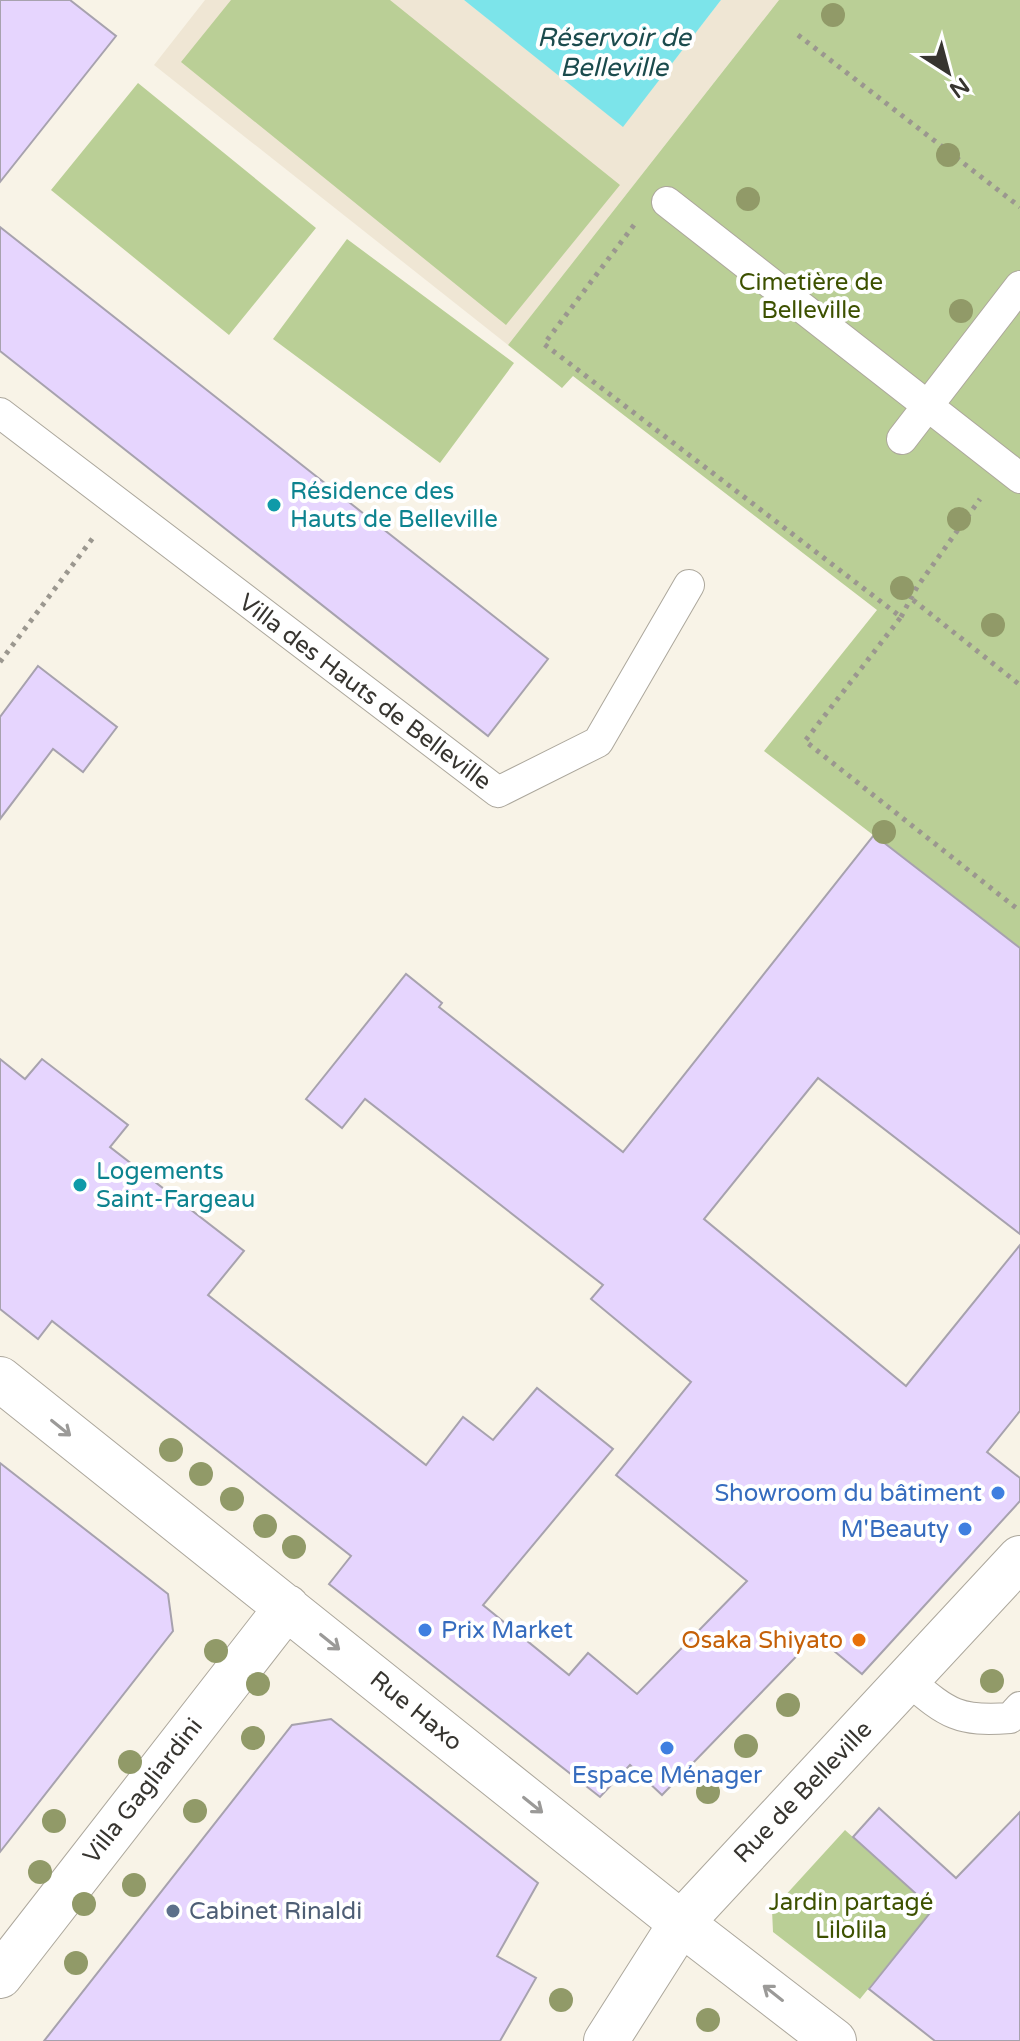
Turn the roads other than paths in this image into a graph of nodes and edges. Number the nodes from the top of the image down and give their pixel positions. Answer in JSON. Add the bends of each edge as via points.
{"nodes":[{"id":1,"x":667,"y":202,"type":"road end"},
{"id":2,"x":1020,"y":286,"type":"edge"},
{"id":3,"x":927,"y":408,"type":"junction"},
{"id":4,"x":0,"y":413,"type":"edge"},
{"id":5,"x":902,"y":439,"type":"dead end"},
{"id":6,"x":1012,"y":472,"type":"edge"},
{"id":7,"x":689,"y":585,"type":"dead end"},
{"id":8,"x":0,"y":1379,"type":"edge"},
{"id":9,"x":1020,"y":1558,"type":"edge"},
{"id":10,"x":287,"y":1607,"type":"junction"},
{"id":11,"x":909,"y":1681,"type":"junction"},
{"id":12,"x":1020,"y":1707,"type":"edge"},
{"id":13,"x":681,"y":1923,"type":"junction"},
{"id":14,"x":0,"y":1976,"type":"edge"},
{"id":15,"x":606,"y":2041,"type":"edge"},
{"id":16,"x":834,"y":2041,"type":"edge"}],
"edges":[{"from":1,"to":3,"type":"lane"},
{"from":2,"to":3,"type":"lane"},
{"from":3,"to":5,"type":"lane"},
{"from":3,"to":6,"type":"lane"},
{"from":4,"to":7,"type":"lane","name":"Villa des Hauts de Belleville","via":[[498,792],[598,742]]},
{"from":8,"to":10,"type":"street","name":"Rue Haxo","one_way":true},
{"from":9,"to":11,"type":"street","name":"Rue de Belleville"},
{"from":10,"to":13,"type":"street","name":"Rue Haxo","one_way":true},
{"from":10,"to":14,"type":"street","name":"Villa Gagliardini"},
{"from":11,"to":12,"type":"lane","via":[[936,1704],[972,1721],[1010,1718]]},
{"from":11,"to":13,"type":"street","name":"Rue de Belleville"},
{"from":13,"to":15,"type":"street","name":"Rue de Belleville"},
{"from":16,"to":13,"type":"street","name":"Rue Haxo","one_way":true}]}
